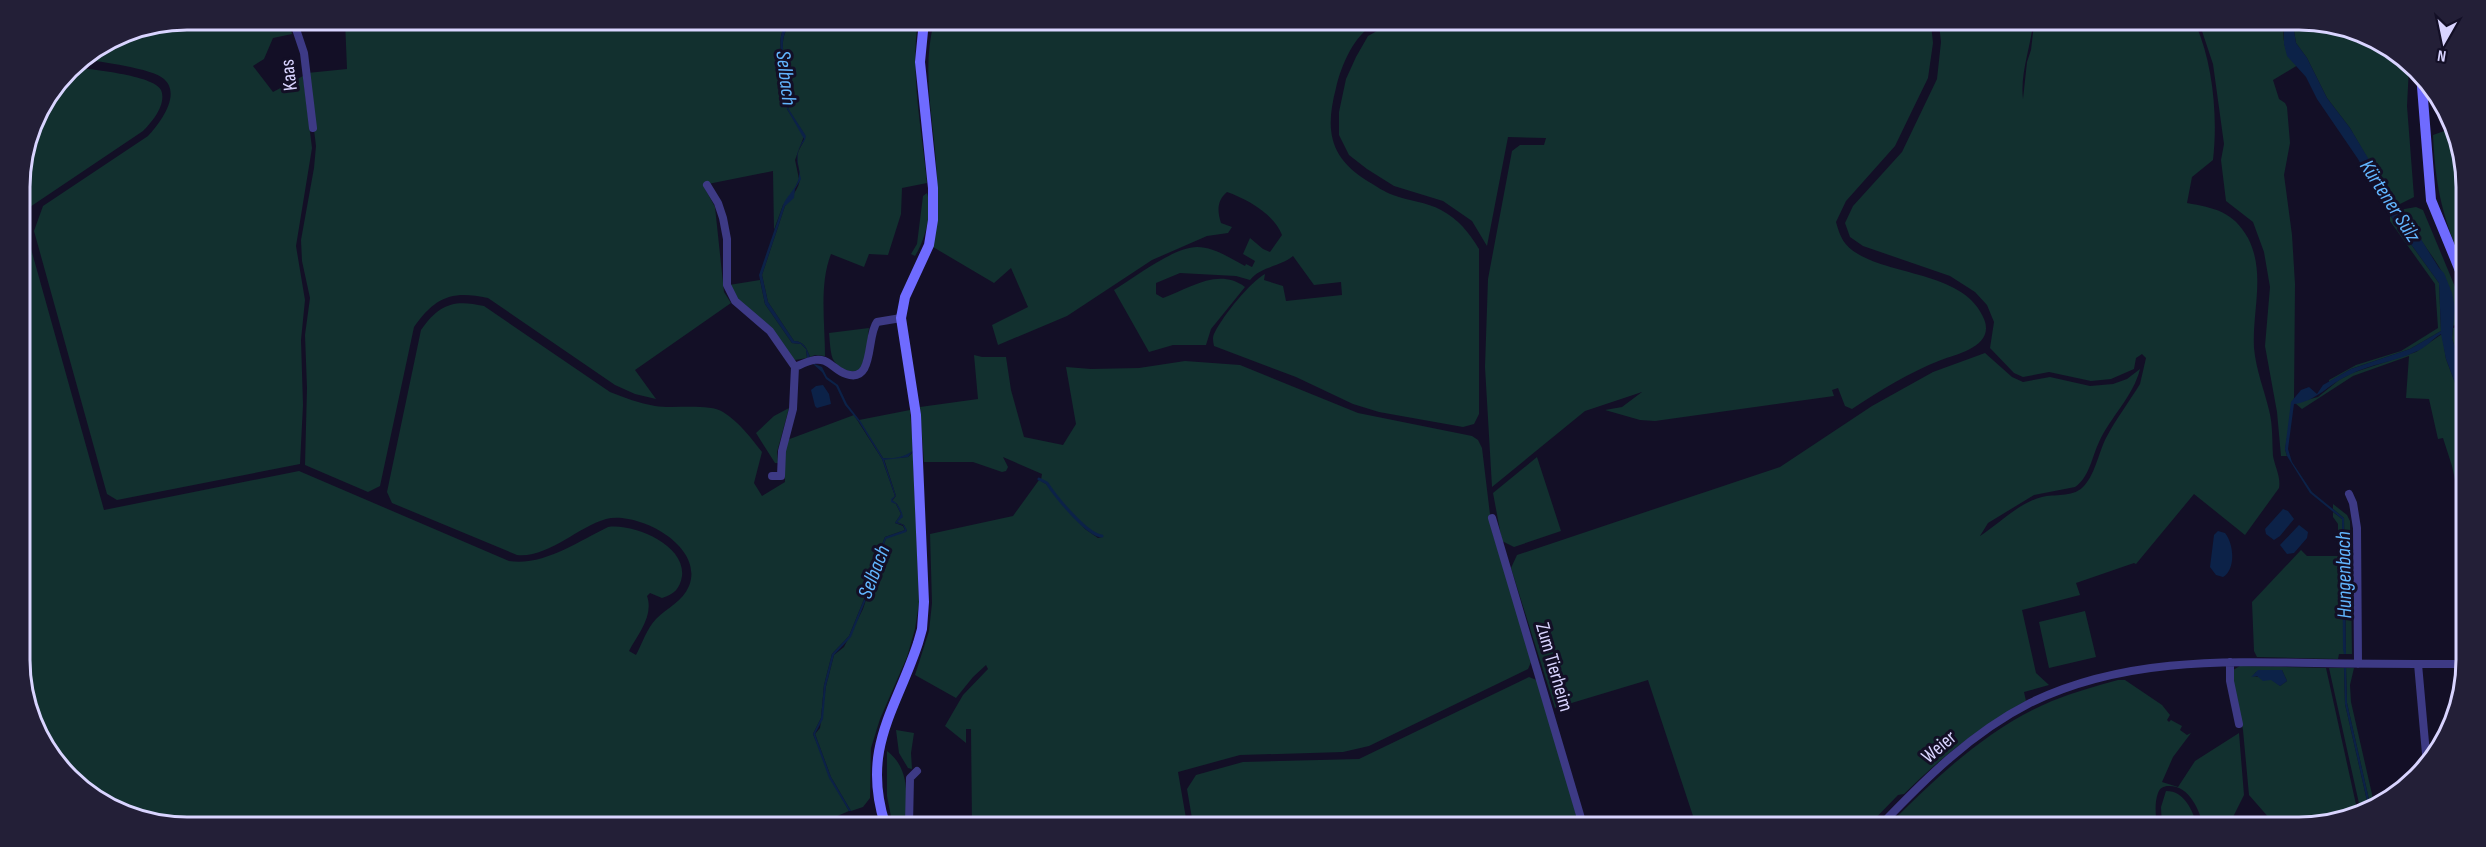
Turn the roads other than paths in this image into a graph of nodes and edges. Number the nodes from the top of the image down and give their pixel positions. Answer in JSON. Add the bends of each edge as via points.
{"nodes":[{"id":1,"x":296,"y":30,"type":"edge"},
{"id":2,"x":923,"y":30,"type":"edge"},
{"id":3,"x":2422,"y":91,"type":"edge"},
{"id":4,"x":313,"y":128,"type":"dead end"},
{"id":5,"x":707,"y":185,"type":"dead end"},
{"id":6,"x":2456,"y":261,"type":"edge"},
{"id":7,"x":902,"y":318,"type":"junction"},
{"id":8,"x":795,"y":367,"type":"junction"},
{"id":9,"x":772,"y":476,"type":"dead end"},
{"id":10,"x":2349,"y":494,"type":"dead end"},
{"id":11,"x":1492,"y":518,"type":"dead end"},
{"id":12,"x":2229,"y":662,"type":"junction"},
{"id":13,"x":2358,"y":664,"type":"junction"},
{"id":14,"x":2418,"y":664,"type":"junction"},
{"id":15,"x":2456,"y":664,"type":"edge"},
{"id":16,"x":2239,"y":724,"type":"dead end"},
{"id":17,"x":2426,"y":751,"type":"edge"},
{"id":18,"x":917,"y":771,"type":"dead end"},
{"id":19,"x":884,"y":817,"type":"edge"},
{"id":20,"x":909,"y":817,"type":"edge"},
{"id":21,"x":1581,"y":817,"type":"edge"},
{"id":22,"x":1889,"y":817,"type":"edge"}],
"edges":[{"from":1,"to":4,"type":"street","name":"Kaas","via":[[304,53]]},
{"from":2,"to":7,"type":"street","via":[[920,62],[933,220],[929,245],[905,297]]},
{"from":3,"to":6,"type":"street","via":[[2431,200]]},
{"from":5,"to":8,"type":"street","via":[[723,218],[727,285],[735,301],[770,331]]},
{"from":7,"to":8,"type":"street","via":[[877,322],[872,329],[867,366],[861,372],[851,376],[816,359]]},
{"from":7,"to":19,"type":"street","via":[[916,424],[924,602],[918,643],[880,741],[878,783]]},
{"from":8,"to":9,"type":"street","via":[[793,409],[782,451],[781,476]]},
{"from":10,"to":13,"type":"street","via":[[2357,528]]},
{"from":11,"to":21,"type":"street","name":"Zum Tierheim"},
{"from":12,"to":13,"type":"street"},
{"from":12,"to":16,"type":"street"},
{"from":12,"to":22,"type":"street","name":"Weier","via":[[2136,669],[2029,704],[1957,752]]},
{"from":13,"to":14,"type":"street"},
{"from":14,"to":15,"type":"street"},
{"from":14,"to":17,"type":"street"},
{"from":18,"to":20,"type":"street","via":[[910,778]]}]}
